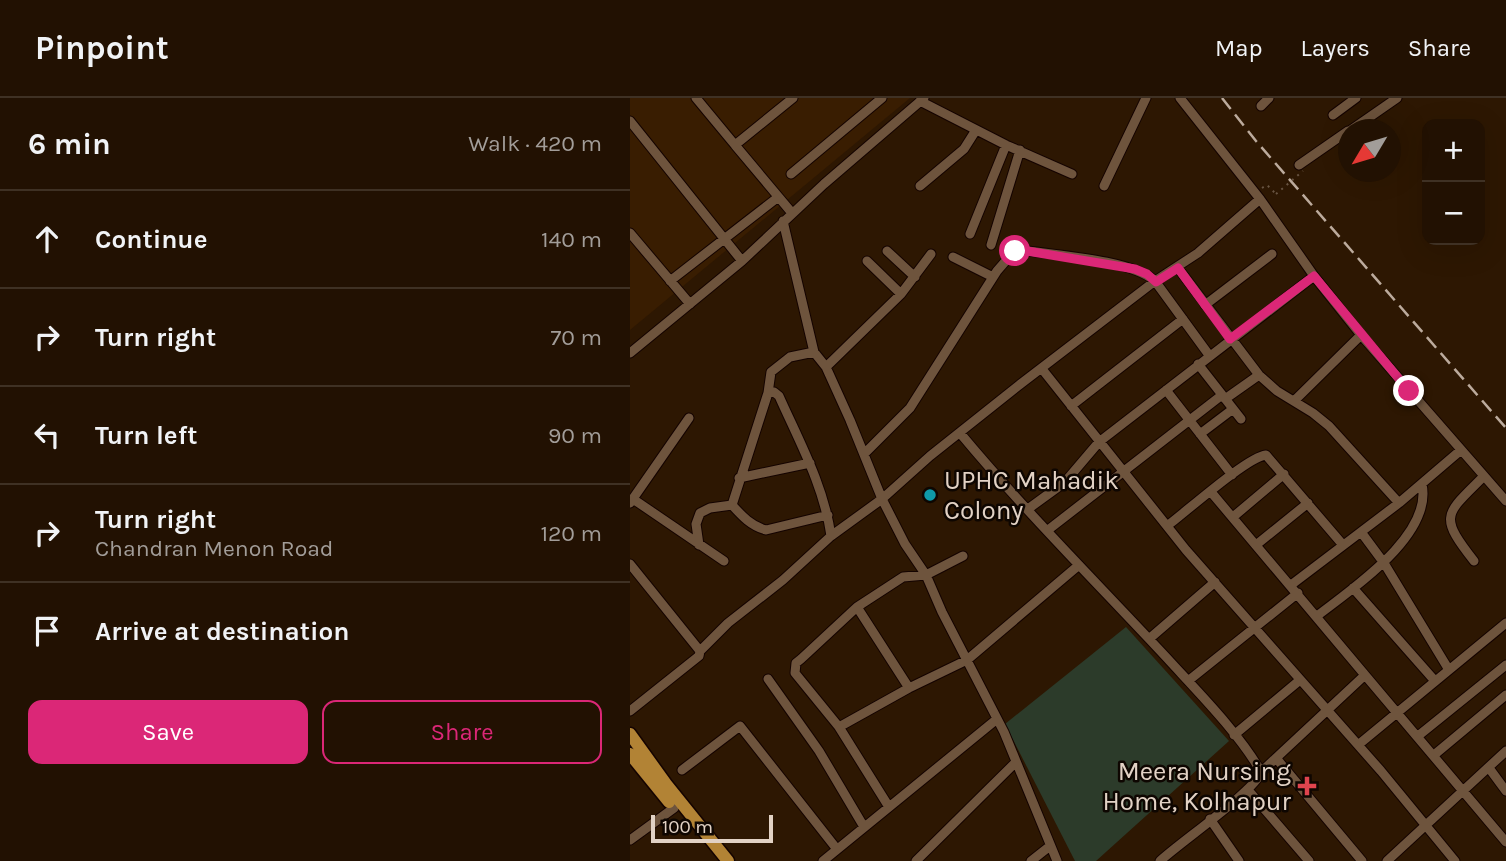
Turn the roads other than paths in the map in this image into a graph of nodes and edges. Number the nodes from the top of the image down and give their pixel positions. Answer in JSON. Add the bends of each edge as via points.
{"nodes":[{"id":1,"x":696,"y":98,"type":"edge"},
{"id":2,"x":882,"y":98,"type":"edge"},
{"id":3,"x":1146,"y":98,"type":"edge"},
{"id":4,"x":1180,"y":98,"type":"edge"},
{"id":5,"x":1269,"y":98,"type":"edge"},
{"id":6,"x":1356,"y":98,"type":"edge"},
{"id":7,"x":1397,"y":98,"type":"edge"},
{"id":8,"x":791,"y":99,"type":"edge"},
{"id":9,"x":922,"y":100,"type":"edge"},
{"id":10,"x":1261,"y":106,"type":"dead end"},
{"id":11,"x":1333,"y":116,"type":"dead end"},
{"id":12,"x":1366,"y":119,"type":"edge"},
{"id":13,"x":630,"y":121,"type":"edge"},
{"id":14,"x":976,"y":130,"type":"junction"},
{"id":15,"x":1338,"y":139,"type":"edge"},
{"id":16,"x":735,"y":145,"type":"junction"},
{"id":17,"x":1006,"y":145,"type":"junction"},
{"id":18,"x":1020,"y":150,"type":"junction"},
{"id":19,"x":1301,"y":168,"type":"road end"},
{"id":20,"x":791,"y":174,"type":"dead end"},
{"id":21,"x":1072,"y":174,"type":"dead end"},
{"id":22,"x":920,"y":186,"type":"dead end"},
{"id":23,"x":1104,"y":186,"type":"dead end"},
{"id":24,"x":777,"y":198,"type":"junction"},
{"id":25,"x":1260,"y":199,"type":"junction"},
{"id":26,"x":792,"y":213,"type":"junction"},
{"id":27,"x":783,"y":221,"type":"junction"},
{"id":28,"x":630,"y":233,"type":"edge"},
{"id":29,"x":970,"y":234,"type":"dead end"},
{"id":30,"x":724,"y":239,"type":"junction"},
{"id":31,"x":991,"y":245,"type":"dead end"},
{"id":32,"x":887,"y":251,"type":"dead end"},
{"id":33,"x":931,"y":254,"type":"dead end"},
{"id":34,"x":1272,"y":254,"type":"dead end"},
{"id":35,"x":953,"y":257,"type":"dead end"},
{"id":36,"x":742,"y":261,"type":"junction"},
{"id":37,"x":867,"y":261,"type":"dead end"},
{"id":38,"x":1178,"y":268,"type":"junction"},
{"id":39,"x":1314,"y":276,"type":"junction"},
{"id":40,"x":915,"y":277,"type":"junction"},
{"id":41,"x":993,"y":277,"type":"junction"},
{"id":42,"x":670,"y":281,"type":"junction"},
{"id":43,"x":1156,"y":282,"type":"junction"},
{"id":44,"x":901,"y":294,"type":"junction"},
{"id":45,"x":690,"y":303,"type":"junction"},
{"id":46,"x":1205,"y":305,"type":"junction"},
{"id":47,"x":1183,"y":319,"type":"junction"},
{"id":48,"x":1361,"y":335,"type":"junction"},
{"id":49,"x":1230,"y":339,"type":"junction"},
{"id":50,"x":814,"y":352,"type":"junction"},
{"id":51,"x":630,"y":354,"type":"edge"},
{"id":52,"x":1209,"y":355,"type":"junction"},
{"id":53,"x":1198,"y":364,"type":"junction"},
{"id":54,"x":826,"y":366,"type":"junction"},
{"id":55,"x":1042,"y":369,"type":"junction"},
{"id":56,"x":1259,"y":375,"type":"junction"},
{"id":57,"x":1166,"y":390,"type":"junction"},
{"id":58,"x":768,"y":393,"type":"junction"},
{"id":59,"x":1224,"y":397,"type":"junction"},
{"id":60,"x":1294,"y":401,"type":"junction"},
{"id":61,"x":1071,"y":406,"type":"junction"},
{"id":62,"x":1233,"y":409,"type":"junction"},
{"id":63,"x":689,"y":418,"type":"dead end"},
{"id":64,"x":1241,"y":419,"type":"dead end"},
{"id":65,"x":1190,"y":421,"type":"junction"},
{"id":66,"x":960,"y":433,"type":"junction"},
{"id":67,"x":1200,"y":434,"type":"junction"},
{"id":68,"x":1099,"y":442,"type":"junction"},
{"id":69,"x":1461,"y":450,"type":"junction"},
{"id":70,"x":865,"y":453,"type":"junction"},
{"id":71,"x":810,"y":463,"type":"junction"},
{"id":72,"x":1124,"y":472,"type":"junction"},
{"id":73,"x":1284,"y":474,"type":"junction"},
{"id":74,"x":1232,"y":475,"type":"junction"},
{"id":75,"x":1484,"y":476,"type":"junction"},
{"id":76,"x":739,"y":478,"type":"junction"},
{"id":77,"x":1422,"y":484,"type":"junction"},
{"id":78,"x":1211,"y":492,"type":"junction"},
{"id":79,"x":882,"y":499,"type":"junction"},
{"id":80,"x":631,"y":501,"type":"edge"},
{"id":81,"x":1506,"y":501,"type":"edge"},
{"id":82,"x":1308,"y":503,"type":"junction"},
{"id":83,"x":1399,"y":503,"type":"junction"},
{"id":84,"x":732,"y":505,"type":"junction"},
{"id":85,"x":1028,"y":509,"type":"junction"},
{"id":86,"x":828,"y":515,"type":"junction"},
{"id":87,"x":1233,"y":517,"type":"junction"},
{"id":88,"x":1167,"y":526,"type":"junction"},
{"id":89,"x":1048,"y":530,"type":"junction"},
{"id":90,"x":1361,"y":532,"type":"junction"},
{"id":91,"x":831,"y":536,"type":"junction"},
{"id":92,"x":1256,"y":544,"type":"junction"},
{"id":93,"x":699,"y":545,"type":"junction"},
{"id":94,"x":1343,"y":545,"type":"junction"},
{"id":95,"x":963,"y":556,"type":"dead end"},
{"id":96,"x":724,"y":561,"type":"dead end"},
{"id":97,"x":1474,"y":561,"type":"dead end"},
{"id":98,"x":1384,"y":563,"type":"junction"},
{"id":99,"x":630,"y":564,"type":"edge"},
{"id":100,"x":1079,"y":565,"type":"junction"},
{"id":101,"x":926,"y":575,"type":"junction"},
{"id":102,"x":1215,"y":582,"type":"junction"},
{"id":103,"x":1353,"y":588,"type":"junction"},
{"id":104,"x":1294,"y":589,"type":"junction"},
{"id":105,"x":857,"y":607,"type":"junction"},
{"id":106,"x":1317,"y":616,"type":"junction"},
{"id":107,"x":1506,"y":622,"type":"edge"},
{"id":108,"x":1254,"y":627,"type":"junction"},
{"id":109,"x":1149,"y":639,"type":"junction"},
{"id":110,"x":700,"y":651,"type":"junction"},
{"id":111,"x":967,"y":660,"type":"junction"},
{"id":112,"x":1506,"y":665,"type":"edge"},
{"id":113,"x":1449,"y":670,"type":"junction"},
{"id":114,"x":1365,"y":675,"type":"junction"},
{"id":115,"x":768,"y":679,"type":"dead end"},
{"id":116,"x":1300,"y":680,"type":"junction"},
{"id":117,"x":1188,"y":681,"type":"junction"},
{"id":118,"x":1435,"y":681,"type":"junction"},
{"id":119,"x":909,"y":688,"type":"junction"},
{"id":120,"x":1506,"y":695,"type":"edge"},
{"id":121,"x":630,"y":711,"type":"edge"},
{"id":122,"x":1396,"y":711,"type":"junction"},
{"id":123,"x":1327,"y":712,"type":"junction"},
{"id":124,"x":997,"y":719,"type":"junction"},
{"id":125,"x":839,"y":727,"type":"junction"},
{"id":126,"x":630,"y":734,"type":"edge"},
{"id":127,"x":1234,"y":735,"type":"junction"},
{"id":128,"x":1418,"y":736,"type":"junction"},
{"id":129,"x":1358,"y":744,"type":"junction"},
{"id":130,"x":1506,"y":751,"type":"edge"},
{"id":131,"x":630,"y":754,"type":"edge"},
{"id":132,"x":1434,"y":755,"type":"junction"},
{"id":133,"x":1276,"y":758,"type":"junction"},
{"id":134,"x":1016,"y":762,"type":"junction"},
{"id":135,"x":1489,"y":768,"type":"junction"},
{"id":136,"x":682,"y":770,"type":"dead end"},
{"id":137,"x":1261,"y":772,"type":"junction"},
{"id":138,"x":1248,"y":790,"type":"junction"},
{"id":139,"x":1506,"y":791,"type":"edge"},
{"id":140,"x":1464,"y":792,"type":"junction"},
{"id":141,"x":889,"y":807,"type":"junction"},
{"id":142,"x":674,"y":808,"type":"junction"},
{"id":143,"x":1210,"y":819,"type":"junction"},
{"id":144,"x":864,"y":827,"type":"junction"},
{"id":145,"x":1426,"y":827,"type":"junction"},
{"id":146,"x":630,"y":840,"type":"edge"},
{"id":147,"x":1506,"y":842,"type":"edge"},
{"id":148,"x":1050,"y":846,"type":"junction"},
{"id":149,"x":836,"y":848,"type":"junction"},
{"id":150,"x":719,"y":861,"type":"edge"},
{"id":151,"x":728,"y":861,"type":"edge"},
{"id":152,"x":823,"y":861,"type":"edge"},
{"id":153,"x":916,"y":861,"type":"edge"},
{"id":154,"x":1031,"y":861,"type":"edge"},
{"id":155,"x":1056,"y":861,"type":"edge"},
{"id":156,"x":1160,"y":861,"type":"edge"},
{"id":157,"x":1239,"y":861,"type":"edge"},
{"id":158,"x":1309,"y":861,"type":"edge"},
{"id":159,"x":1362,"y":861,"type":"edge"},
{"id":160,"x":1387,"y":861,"type":"edge"},
{"id":161,"x":1455,"y":861,"type":"edge"}],
"edges":[{"from":1,"to":16,"type":"street"},
{"from":2,"to":20,"type":"street"},
{"from":3,"to":23,"type":"street"},
{"from":4,"to":25,"type":"street"},
{"from":5,"to":10,"type":"street"},
{"from":6,"to":11,"type":"street"},
{"from":7,"to":12,"type":"street"},
{"from":8,"to":16,"type":"street"},
{"from":9,"to":14,"type":"street"},
{"from":9,"to":26,"type":"street"},
{"from":13,"to":30,"type":"street"},
{"from":14,"to":17,"type":"street"},
{"from":14,"to":22,"type":"street","via":[[964,149]]},
{"from":15,"to":19,"type":"street"},
{"from":16,"to":24,"type":"street"},
{"from":17,"to":18,"type":"street"},
{"from":17,"to":29,"type":"street"},
{"from":18,"to":21,"type":"street"},
{"from":18,"to":31,"type":"street"},
{"from":24,"to":26,"type":"street"},
{"from":24,"to":30,"type":"street"},
{"from":25,"to":38,"type":"street"},
{"from":25,"to":39,"type":"street"},
{"from":26,"to":27,"type":"street"},
{"from":27,"to":36,"type":"street"},
{"from":27,"to":50,"type":"street"},
{"from":28,"to":42,"type":"street"},
{"from":30,"to":36,"type":"street"},
{"from":30,"to":42,"type":"street"},
{"from":32,"to":40,"type":"street"},
{"from":33,"to":40,"type":"street"},
{"from":34,"to":46,"type":"street"},
{"from":35,"to":41,"type":"street"},
{"from":36,"to":45,"type":"street"},
{"from":37,"to":44,"type":"street"},
{"from":38,"to":43,"type":"street"},
{"from":38,"to":46,"type":"street"},
{"from":39,"to":48,"type":"street"},
{"from":39,"to":49,"type":"street"},
{"from":40,"to":44,"type":"street"},
{"from":41,"to":43,"type":"street","via":[[1021,250],[1135,269]]},
{"from":41,"to":70,"type":"street","via":[[910,408]]},
{"from":42,"to":45,"type":"street"},
{"from":43,"to":47,"type":"street"},
{"from":43,"to":55,"type":"street"},
{"from":44,"to":54,"type":"street"},
{"from":45,"to":51,"type":"street"},
{"from":46,"to":49,"type":"street"},
{"from":47,"to":52,"type":"street"},
{"from":47,"to":61,"type":"street"},
{"from":48,"to":60,"type":"street"},
{"from":48,"to":69,"type":"street"},
{"from":49,"to":52,"type":"street"},
{"from":49,"to":56,"type":"street"},
{"from":50,"to":54,"type":"street"},
{"from":50,"to":58,"type":"street","via":[[790,357],[771,372]]},
{"from":52,"to":53,"type":"street"},
{"from":53,"to":57,"type":"street"},
{"from":53,"to":59,"type":"street"},
{"from":54,"to":70,"type":"street"},
{"from":55,"to":61,"type":"street"},
{"from":55,"to":66,"type":"street"},
{"from":56,"to":59,"type":"street"},
{"from":56,"to":60,"type":"street"},
{"from":57,"to":65,"type":"street"},
{"from":57,"to":68,"type":"street"},
{"from":58,"to":71,"type":"street","via":[[779,396]]},
{"from":58,"to":76,"type":"street"},
{"from":59,"to":62,"type":"street"},
{"from":59,"to":65,"type":"street"},
{"from":60,"to":83,"type":"street","via":[[1329,426]]},
{"from":61,"to":68,"type":"street"},
{"from":62,"to":64,"type":"street"},
{"from":62,"to":67,"type":"street"},
{"from":63,"to":80,"type":"street"},
{"from":65,"to":67,"type":"street"},
{"from":65,"to":72,"type":"street"},
{"from":66,"to":79,"type":"street"},
{"from":66,"to":85,"type":"street"},
{"from":67,"to":74,"type":"street"},
{"from":68,"to":72,"type":"street"},
{"from":68,"to":85,"type":"street","via":[[1065,482]]},
{"from":69,"to":75,"type":"street"},
{"from":69,"to":77,"type":"street"},
{"from":70,"to":79,"type":"street"},
{"from":71,"to":76,"type":"street"},
{"from":71,"to":86,"type":"street"},
{"from":72,"to":88,"type":"street"},
{"from":72,"to":89,"type":"street"},
{"from":73,"to":74,"type":"street","via":[[1262,455]]},
{"from":73,"to":82,"type":"street"},
{"from":73,"to":87,"type":"street"},
{"from":74,"to":78,"type":"street"},
{"from":75,"to":81,"type":"street"},
{"from":75,"to":97,"type":"street","via":[[1450,515],[1454,534]]},
{"from":76,"to":84,"type":"street"},
{"from":77,"to":83,"type":"street"},
{"from":77,"to":98,"type":"street","via":[[1425,496],[1417,521]]},
{"from":78,"to":87,"type":"street"},
{"from":78,"to":88,"type":"street"},
{"from":79,"to":91,"type":"street"},
{"from":79,"to":101,"type":"street"},
{"from":80,"to":93,"type":"street"},
{"from":82,"to":92,"type":"street"},
{"from":82,"to":94,"type":"street"},
{"from":83,"to":90,"type":"street"},
{"from":84,"to":86,"type":"street","via":[[747,521],[766,530]]},
{"from":84,"to":93,"type":"street","via":[[700,513],[696,524]]},
{"from":85,"to":89,"type":"street"},
{"from":86,"to":91,"type":"street"},
{"from":87,"to":92,"type":"street"},
{"from":88,"to":102,"type":"street"},
{"from":89,"to":100,"type":"street"},
{"from":90,"to":94,"type":"street"},
{"from":90,"to":98,"type":"street"},
{"from":91,"to":110,"type":"street"},
{"from":92,"to":104,"type":"street"},
{"from":93,"to":96,"type":"street"},
{"from":94,"to":104,"type":"street"},
{"from":95,"to":101,"type":"street"},
{"from":98,"to":103,"type":"street"},
{"from":98,"to":113,"type":"street"},
{"from":99,"to":110,"type":"street"},
{"from":100,"to":109,"type":"street"},
{"from":100,"to":111,"type":"street"},
{"from":101,"to":105,"type":"street","via":[[903,577]]},
{"from":101,"to":111,"type":"street"},
{"from":102,"to":108,"type":"street"},
{"from":102,"to":109,"type":"street"},
{"from":103,"to":106,"type":"street"},
{"from":103,"to":118,"type":"street"},
{"from":104,"to":106,"type":"street"},
{"from":104,"to":108,"type":"street"},
{"from":105,"to":119,"type":"street"},
{"from":105,"to":125,"type":"street","via":[[795,668]]},
{"from":106,"to":114,"type":"street"},
{"from":107,"to":113,"type":"street"},
{"from":108,"to":116,"type":"street"},
{"from":108,"to":117,"type":"street"},
{"from":109,"to":117,"type":"street"},
{"from":110,"to":121,"type":"street"},
{"from":111,"to":119,"type":"street"},
{"from":111,"to":124,"type":"street"},
{"from":112,"to":128,"type":"street"},
{"from":113,"to":118,"type":"street"},
{"from":114,"to":122,"type":"street"},
{"from":114,"to":123,"type":"street"},
{"from":115,"to":144,"type":"street","via":[[819,751]]},
{"from":116,"to":123,"type":"street"},
{"from":116,"to":127,"type":"street"},
{"from":117,"to":127,"type":"street"},
{"from":118,"to":122,"type":"street"},
{"from":119,"to":125,"type":"street"},
{"from":120,"to":132,"type":"street"},
{"from":122,"to":128,"type":"street"},
{"from":122,"to":129,"type":"street"},
{"from":123,"to":129,"type":"street"},
{"from":123,"to":133,"type":"street"},
{"from":124,"to":134,"type":"street"},
{"from":124,"to":141,"type":"street"},
{"from":125,"to":141,"type":"street"},
{"from":126,"to":151,"type":"highway"},
{"from":127,"to":137,"type":"street"},
{"from":128,"to":132,"type":"street"},
{"from":129,"to":145,"type":"street"},
{"from":130,"to":135,"type":"street"},
{"from":131,"to":142,"type":"highway"},
{"from":132,"to":140,"type":"street"},
{"from":133,"to":137,"type":"street"},
{"from":133,"to":159,"type":"street"},
{"from":134,"to":148,"type":"street"},
{"from":134,"to":153,"type":"street"},
{"from":135,"to":139,"type":"street"},
{"from":135,"to":140,"type":"street"},
{"from":136,"to":149,"type":"street","via":[[740,726]]},
{"from":137,"to":138,"type":"street"},
{"from":138,"to":143,"type":"street"},
{"from":138,"to":158,"type":"street"},
{"from":140,"to":145,"type":"street"},
{"from":140,"to":147,"type":"street"},
{"from":141,"to":144,"type":"street"},
{"from":142,"to":146,"type":"street"},
{"from":142,"to":150,"type":"highway"},
{"from":143,"to":156,"type":"street"},
{"from":143,"to":157,"type":"street"},
{"from":144,"to":149,"type":"street"},
{"from":145,"to":160,"type":"street"},
{"from":145,"to":161,"type":"street"},
{"from":148,"to":154,"type":"street"},
{"from":148,"to":155,"type":"street"},
{"from":149,"to":152,"type":"street"}]}
